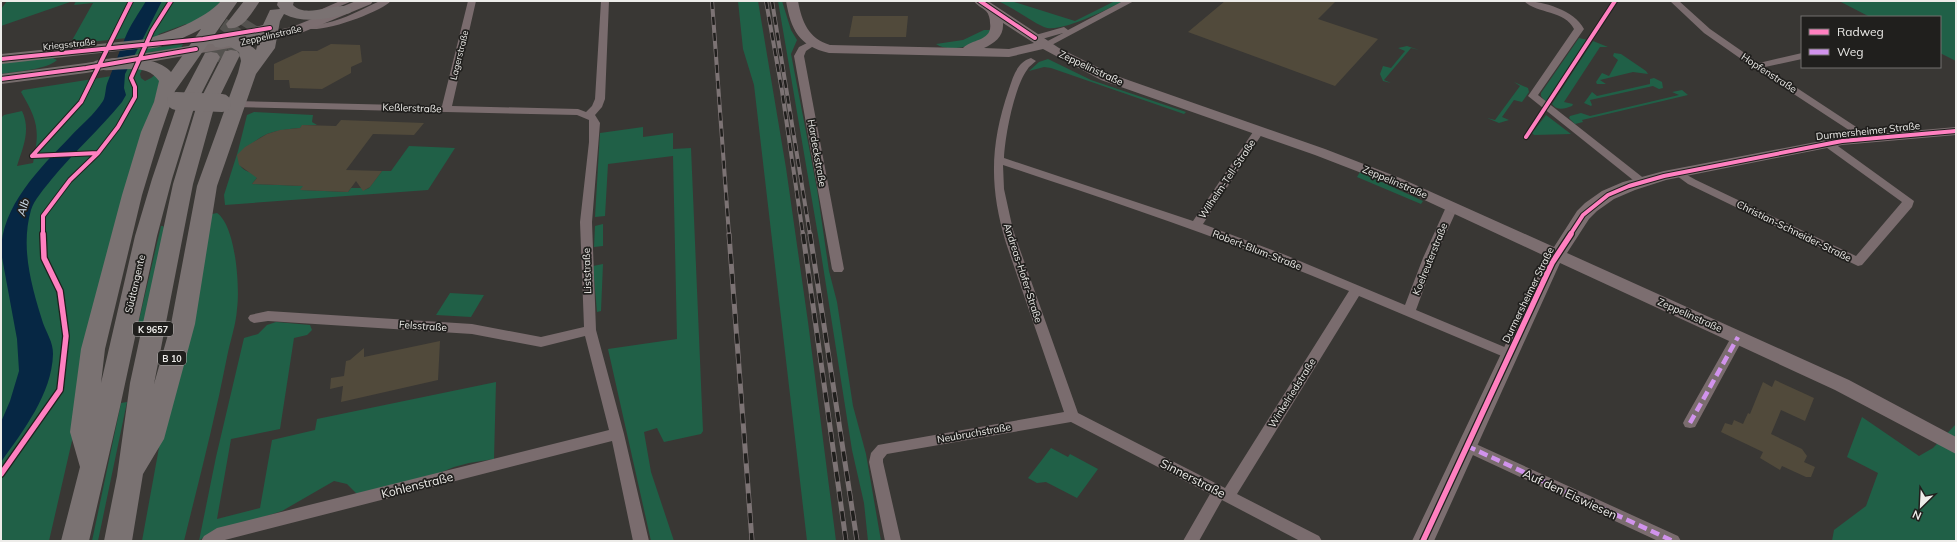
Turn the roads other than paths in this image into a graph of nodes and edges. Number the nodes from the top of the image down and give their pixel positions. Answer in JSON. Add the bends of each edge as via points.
{"nodes":[{"id":1,"x":252,"y":1,"type":"edge"},
{"id":2,"x":367,"y":1,"type":"edge"},
{"id":3,"x":387,"y":1,"type":"edge"},
{"id":4,"x":472,"y":1,"type":"edge"},
{"id":5,"x":605,"y":1,"type":"edge"},
{"id":6,"x":792,"y":1,"type":"edge"},
{"id":7,"x":1130,"y":1,"type":"edge"},
{"id":8,"x":1528,"y":1,"type":"edge"},
{"id":9,"x":1674,"y":1,"type":"edge"},
{"id":10,"x":279,"y":4,"type":"edge"},
{"id":11,"x":986,"y":4,"type":"edge"},
{"id":12,"x":346,"y":6,"type":"edge"},
{"id":13,"x":223,"y":9,"type":"edge"},
{"id":14,"x":309,"y":20,"type":"junction"},
{"id":15,"x":270,"y":33,"type":"junction"},
{"id":16,"x":228,"y":40,"type":"junction"},
{"id":17,"x":1040,"y":41,"type":"junction"},
{"id":18,"x":813,"y":43,"type":"junction"},
{"id":19,"x":958,"y":52,"type":"junction"},
{"id":20,"x":53,"y":54,"type":"junction"},
{"id":21,"x":145,"y":55,"type":"junction"},
{"id":22,"x":1801,"y":56,"type":"edge"},
{"id":23,"x":1,"y":59,"type":"edge"},
{"id":24,"x":1031,"y":61,"type":"dead end"},
{"id":25,"x":101,"y":65,"type":"joint"},
{"id":26,"x":1757,"y":66,"type":"junction"},
{"id":27,"x":247,"y":73,"type":"junction"},
{"id":28,"x":33,"y":75,"type":"junction"},
{"id":29,"x":1,"y":79,"type":"edge"},
{"id":30,"x":168,"y":98,"type":"junction"},
{"id":31,"x":229,"y":103,"type":"junction"},
{"id":32,"x":446,"y":110,"type":"junction"},
{"id":33,"x":589,"y":115,"type":"junction"},
{"id":34,"x":1259,"y":131,"type":"junction"},
{"id":35,"x":1956,"y":131,"type":"edge"},
{"id":36,"x":1868,"y":138,"type":"junction"},
{"id":37,"x":1827,"y":143,"type":"junction"},
{"id":38,"x":999,"y":160,"type":"junction"},
{"id":39,"x":1678,"y":173,"type":"junction"},
{"id":40,"x":1642,"y":182,"type":"junction"},
{"id":41,"x":1452,"y":207,"type":"junction"},
{"id":42,"x":1196,"y":226,"type":"junction"},
{"id":43,"x":1557,"y":254,"type":"junction"},
{"id":44,"x":838,"y":269,"type":"dead end"},
{"id":45,"x":1356,"y":290,"type":"junction"},
{"id":46,"x":1409,"y":312,"type":"junction"},
{"id":47,"x":254,"y":318,"type":"dead end"},
{"id":48,"x":590,"y":330,"type":"junction"},
{"id":49,"x":1738,"y":337,"type":"junction"},
{"id":50,"x":1509,"y":354,"type":"junction"},
{"id":51,"x":1072,"y":416,"type":"junction"},
{"id":52,"x":1690,"y":423,"type":"dead end"},
{"id":53,"x":617,"y":434,"type":"junction"},
{"id":54,"x":1467,"y":446,"type":"junction"},
{"id":55,"x":1956,"y":446,"type":"edge"},
{"id":56,"x":94,"y":468,"type":"junction"},
{"id":57,"x":130,"y":476,"type":"junction"},
{"id":58,"x":1224,"y":494,"type":"junction"},
{"id":59,"x":213,"y":538,"type":"edge"},
{"id":60,"x":75,"y":541,"type":"edge"},
{"id":61,"x":118,"y":541,"type":"edge"},
{"id":62,"x":642,"y":541,"type":"edge"},
{"id":63,"x":893,"y":541,"type":"edge"},
{"id":64,"x":1191,"y":541,"type":"edge"},
{"id":65,"x":1314,"y":541,"type":"edge"},
{"id":66,"x":1423,"y":541,"type":"edge"},
{"id":67,"x":1673,"y":541,"type":"edge"}],
"edges":[{"from":1,"to":16,"type":"highway","name":"Südtangente","number":"K 9657"},
{"from":2,"to":12,"type":"street"},
{"from":3,"to":14,"type":"street","name":"Zeppelinstraße","via":[[330,24]]},
{"from":4,"to":32,"type":"street","name":"Lagerstraße"},
{"from":5,"to":33,"type":"street","via":[[600,99],[597,107]]},
{"from":6,"to":18,"type":"street","via":[[802,32]]},
{"from":7,"to":17,"type":"street","via":[[1057,40]]},
{"from":8,"to":40,"type":"street","via":[[1567,17],[1575,22],[1579,29],[1533,96]]},
{"from":9,"to":26,"type":"street","name":"Hopfenstraße","via":[[1697,23]]},
{"from":10,"to":14,"type":"highway"},
{"from":10,"to":15,"type":"highway"},
{"from":10,"to":16,"type":"highway","via":[[267,22]]},
{"from":11,"to":17,"type":"street","name":"Zeppelinstraße"},
{"from":11,"to":19,"type":"street","via":[[997,19],[998,27],[994,35],[987,42]]},
{"from":12,"to":14,"type":"highway"},
{"from":13,"to":16,"type":"highway"},
{"from":13,"to":16,"type":"highway","via":[[218,26],[225,31]]},
{"from":13,"to":21,"type":"highway"},
{"from":14,"to":15,"type":"street","name":"Zeppelinstraße"},
{"from":15,"to":16,"type":"highway"},
{"from":15,"to":27,"type":"highway","via":[[266,48]]},
{"from":16,"to":21,"type":"main road","name":"Kriegsstraße"},
{"from":16,"to":27,"type":"highway","number":"B 10","via":[[245,48],[249,55]]},
{"from":16,"to":30,"type":"highway","via":[[187,64]]},
{"from":16,"to":56,"type":"highway","name":"Südtangente","number":"K 9657","via":[[186,108],[162,179],[146,236]]},
{"from":16,"to":57,"type":"highway","name":"Südtangente","number":"K 9657","via":[[183,184],[142,383]]},
{"from":17,"to":19,"type":"street","via":[[1008,53]]},
{"from":17,"to":34,"type":"street","name":"Zeppelinstraße","via":[[1080,65],[1116,81]]},
{"from":18,"to":19,"type":"street","via":[[838,50]]},
{"from":18,"to":44,"type":"street","name":"Hardeckstraße","via":[[802,49],[800,56]]},
{"from":20,"to":21,"type":"main road","name":"Kriegsstraße","via":[[78,51]]},
{"from":20,"to":23,"type":"main road","name":"Kriegsstraße"},
{"from":20,"to":28,"type":"main road","via":[[64,56],[64,61],[52,69]]},
{"from":21,"to":25,"type":"highway","via":[[119,64]]},
{"from":21,"to":30,"type":"highway","via":[[168,81]]},
{"from":22,"to":26,"type":"street"},
{"from":24,"to":38,"type":"street","name":"Andreas-Hofer-Straße","via":[[1020,73],[1003,120]]},
{"from":25,"to":28,"type":"main road"},
{"from":26,"to":36,"type":"street","name":"Hopfenstraße"},
{"from":27,"to":31,"type":"highway","number":"B 10"},
{"from":28,"to":29,"type":"main road"},
{"from":30,"to":31,"type":"highway","bridge":true},
{"from":30,"to":56,"type":"highway","via":[[152,132],[132,195],[93,349],[84,432]]},
{"from":31,"to":32,"type":"street","name":"Keßlerstraße"},
{"from":31,"to":57,"type":"highway","number":"B 10","via":[[206,190],[183,324],[151,439]]},
{"from":32,"to":33,"type":"street","name":"Keßlerstraße","via":[[578,112]]},
{"from":33,"to":48,"type":"street","name":"Liststraße","via":[[595,124],[586,222]]},
{"from":34,"to":41,"type":"street","name":"Zeppelinstraße","via":[[1362,167]]},
{"from":34,"to":42,"type":"street","name":"Wilhelm-Tell-Straße"},
{"from":35,"to":36,"type":"street","name":"Durmersheimer Straße"},
{"from":36,"to":37,"type":"street","name":"Durmersheimer Straße"},
{"from":37,"to":39,"type":"street","name":"Durmersheimer Straße"},
{"from":37,"to":39,"type":"street","name":"Christian-Schneider-Straße","via":[[1908,201],[1858,262]]},
{"from":38,"to":42,"type":"street","name":"Robert-Blum-Straße"},
{"from":38,"to":51,"type":"street","name":"Andreas-Hofer-Straße","via":[[1000,195],[1011,241]]},
{"from":39,"to":40,"type":"street","name":"Durmersheimer Straße"},
{"from":40,"to":43,"type":"street","name":"Durmersheimer Straße","via":[[1608,195],[1591,207]]},
{"from":41,"to":43,"type":"street","name":"Zeppelinstraße"},
{"from":41,"to":46,"type":"street","name":"Koelreuterstraße"},
{"from":42,"to":45,"type":"street","name":"Robert-Blum-Straße","via":[[1279,257]]},
{"from":43,"to":49,"type":"street","name":"Zeppelinstraße"},
{"from":43,"to":50,"type":"street","name":"Durmersheimer Straße"},
{"from":45,"to":46,"type":"street","name":"Robert-Blum-Straße"},
{"from":45,"to":58,"type":"street","name":"Winkelriedstraße"},
{"from":46,"to":50,"type":"street","name":"Robert-Blum-Straße"},
{"from":47,"to":48,"type":"street","name":"Felsstraße","via":[[268,316],[472,329],[541,342]]},
{"from":48,"to":53,"type":"street","name":"Liststraße"},
{"from":49,"to":52,"type":"street"},
{"from":49,"to":55,"type":"street","name":"Zeppelinstraße","via":[[1848,388]]},
{"from":50,"to":54,"type":"street","name":"Durmersheimer Straße"},
{"from":51,"to":58,"type":"street","name":"Sinnerstraße"},
{"from":51,"to":63,"type":"street","name":"Neubruchstraße","via":[[890,447],[878,453],[876,462]]},
{"from":53,"to":59,"type":"street","name":"Kohlenstraße"},
{"from":53,"to":62,"type":"street","name":"Liststraße"},
{"from":54,"to":66,"type":"street","name":"Durmersheimer Straße"},
{"from":54,"to":67,"type":"street","name":"Auf den Eiswiesen"},
{"from":56,"to":60,"type":"highway","name":"Südtangente"},
{"from":57,"to":61,"type":"highway","name":"Südtangente","number":"B 10"},
{"from":58,"to":64,"type":"street","name":"Winkelriedstraße"},
{"from":58,"to":65,"type":"street","name":"Sinnerstraße"}]}
